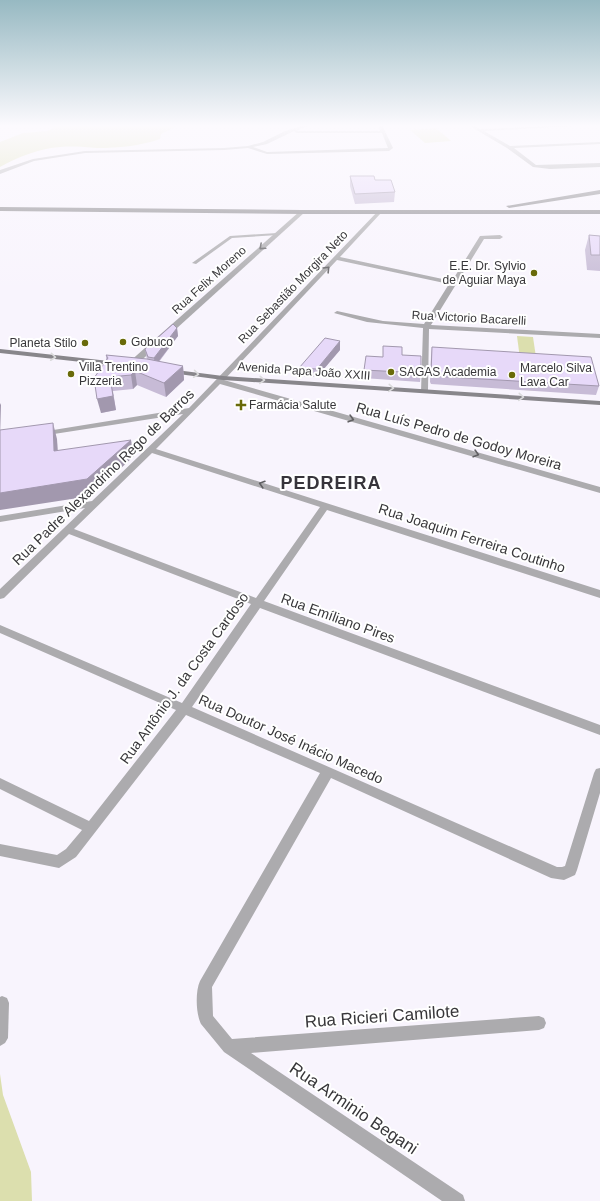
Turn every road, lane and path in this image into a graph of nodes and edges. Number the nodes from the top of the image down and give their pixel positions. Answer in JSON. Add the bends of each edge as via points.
{"nodes":[{"id":1,"x":600,"y":192,"type":"edge"},
{"id":2,"x":521,"y":204,"type":"junction"},
{"id":3,"x":0,"y":209,"type":"edge"},
{"id":4,"x":476,"y":211,"type":"junction"},
{"id":5,"x":525,"y":211,"type":"junction"},
{"id":6,"x":302,"y":212,"type":"junction"},
{"id":7,"x":380,"y":212,"type":"junction"},
{"id":8,"x":600,"y":212,"type":"edge"},
{"id":9,"x":276,"y":234,"type":"junction"},
{"id":10,"x":500,"y":237,"type":"dead end"},
{"id":11,"x":338,"y":258,"type":"junction"},
{"id":12,"x":194,"y":263,"type":"dead end"},
{"id":13,"x":453,"y":283,"type":"junction"},
{"id":14,"x":337,"y":313,"type":"dead end"},
{"id":15,"x":426,"y":327,"type":"junction"},
{"id":16,"x":600,"y":336,"type":"edge"},
{"id":17,"x":0,"y":351,"type":"edge"},
{"id":18,"x":131,"y":365,"type":"junction"},
{"id":19,"x":142,"y":367,"type":"edge"},
{"id":20,"x":164,"y":370,"type":"edge"},
{"id":21,"x":221,"y":379,"type":"junction"},
{"id":22,"x":424,"y":390,"type":"junction"},
{"id":23,"x":600,"y":402,"type":"edge"},
{"id":24,"x":191,"y":410,"type":"junction"},
{"id":25,"x":31,"y":435,"type":"edge"},
{"id":26,"x":152,"y":450,"type":"junction"},
{"id":27,"x":600,"y":490,"type":"edge"},
{"id":28,"x":96,"y":503,"type":"junction"},
{"id":29,"x":326,"y":505,"type":"junction"},
{"id":30,"x":0,"y":519,"type":"edge"},
{"id":31,"x":68,"y":530,"type":"junction"},
{"id":32,"x":600,"y":594,"type":"edge"},
{"id":33,"x":0,"y":595,"type":"edge"},
{"id":34,"x":258,"y":603,"type":"junction"},
{"id":35,"x":0,"y":629,"type":"edge"},
{"id":36,"x":184,"y":709,"type":"junction"},
{"id":37,"x":600,"y":730,"type":"edge"},
{"id":38,"x":328,"y":771,"type":"junction"},
{"id":39,"x":600,"y":773,"type":"edge"},
{"id":40,"x":0,"y":783,"type":"edge"},
{"id":41,"x":91,"y":828,"type":"junction"},
{"id":42,"x":0,"y":850,"type":"edge"},
{"id":43,"x":2,"y":1003,"type":"dead end"},
{"id":44,"x":539,"y":1023,"type":"dead end"},
{"id":45,"x":0,"y":1038,"type":"edge"},
{"id":46,"x":229,"y":1047,"type":"junction"},
{"id":47,"x":457,"y":1201,"type":"edge"}],
"edges":[{"from":1,"to":2,"type":"main road"},
{"from":2,"to":4,"type":"main road"},
{"from":2,"to":5,"type":"main road"},
{"from":3,"to":6,"type":"main road"},
{"from":4,"to":5,"type":"main road"},
{"from":4,"to":7,"type":"main road"},
{"from":5,"to":8,"type":"main road"},
{"from":6,"to":7,"type":"main road"},
{"from":6,"to":9,"type":"street","name":"Rua Felix Moreno"},
{"from":7,"to":11,"type":"street","name":"Rua Sebastião Morgira Neto"},
{"from":9,"to":12,"type":"lane","via":[[231,237]]},
{"from":9,"to":18,"type":"street","name":"Rua Felix Moreno","one_way":true},
{"from":10,"to":13,"type":"street","via":[[482,237]]},
{"from":11,"to":13,"type":"street"},
{"from":21,"to":11,"type":"street","name":"Rua Sebastião Morgira Neto","one_way":true},
{"from":13,"to":15,"type":"street"},
{"from":14,"to":15,"type":"street","name":"Rua Victorio Bacarelli","via":[[356,319]]},
{"from":15,"to":16,"type":"street","name":"Rua Victorio Bacarelli"},
{"from":15,"to":22,"type":"street"},
{"from":17,"to":18,"type":"main road","one_way":true},
{"from":18,"to":19,"type":"main road"},
{"from":20,"to":21,"type":"main road","name":"Avenida Papa João XXIII","one_way":true},
{"from":21,"to":22,"type":"main road","name":"Avenida Papa João XXIII","one_way":true},
{"from":21,"to":24,"type":"street","name":"Rua Padre Alexandrino Rego de Barros"},
{"from":21,"to":27,"type":"street","name":"Rua Luís Pedro de Godoy Moreira","one_way":true},
{"from":22,"to":23,"type":"main road","name":"Avenida Papa João XXIII","one_way":true},
{"from":24,"to":25,"type":"street"},
{"from":24,"to":26,"type":"street","name":"Rua Padre Alexandrino Rego de Barros"},
{"from":26,"to":28,"type":"street","name":"Rua Padre Alexandrino Rego de Barros"},
{"from":29,"to":26,"type":"street","name":"Rua Joaquim Ferreira Coutinho","one_way":true},
{"from":28,"to":30,"type":"street"},
{"from":28,"to":31,"type":"street","name":"Rua Padre Alexandrino Rego de Barros"},
{"from":29,"to":32,"type":"street","name":"Rua Joaquim Ferreira Coutinho"},
{"from":29,"to":34,"type":"street","name":"Rua Antônio J. da Costa Cardoso"},
{"from":31,"to":33,"type":"street","name":"Rua Padre Alexandrino Rego de Barros"},
{"from":31,"to":34,"type":"street","name":"Rua Emíliano Pires"},
{"from":34,"to":36,"type":"street","name":"Rua Antônio J. da Costa Cardoso"},
{"from":34,"to":37,"type":"street","name":"Rua Emíliano Pires"},
{"from":35,"to":36,"type":"street","name":"Rua Doutor José Inácio Macedo"},
{"from":36,"to":38,"type":"street","name":"Rua Doutor José Inácio Macedo"},
{"from":36,"to":41,"type":"street","name":"Rua Antônio J. da Costa Cardoso"},
{"from":38,"to":39,"type":"street","name":"Rua Doutor José Inácio Macedo","via":[[556,873],[564,874],[570,870]]},
{"from":38,"to":46,"type":"street","name":"Rua Arminio Begani","via":[[206,986],[206,1019]]},
{"from":40,"to":41,"type":"street"},
{"from":41,"to":42,"type":"street","name":"Rua Antônio J. da Costa Cardoso","via":[[71,853],[59,862]]},
{"from":43,"to":45,"type":"street"},
{"from":44,"to":46,"type":"street","name":"Rua Ricieri Camilote"},
{"from":46,"to":47,"type":"street","name":"Rua Arminio Begani"}]}
